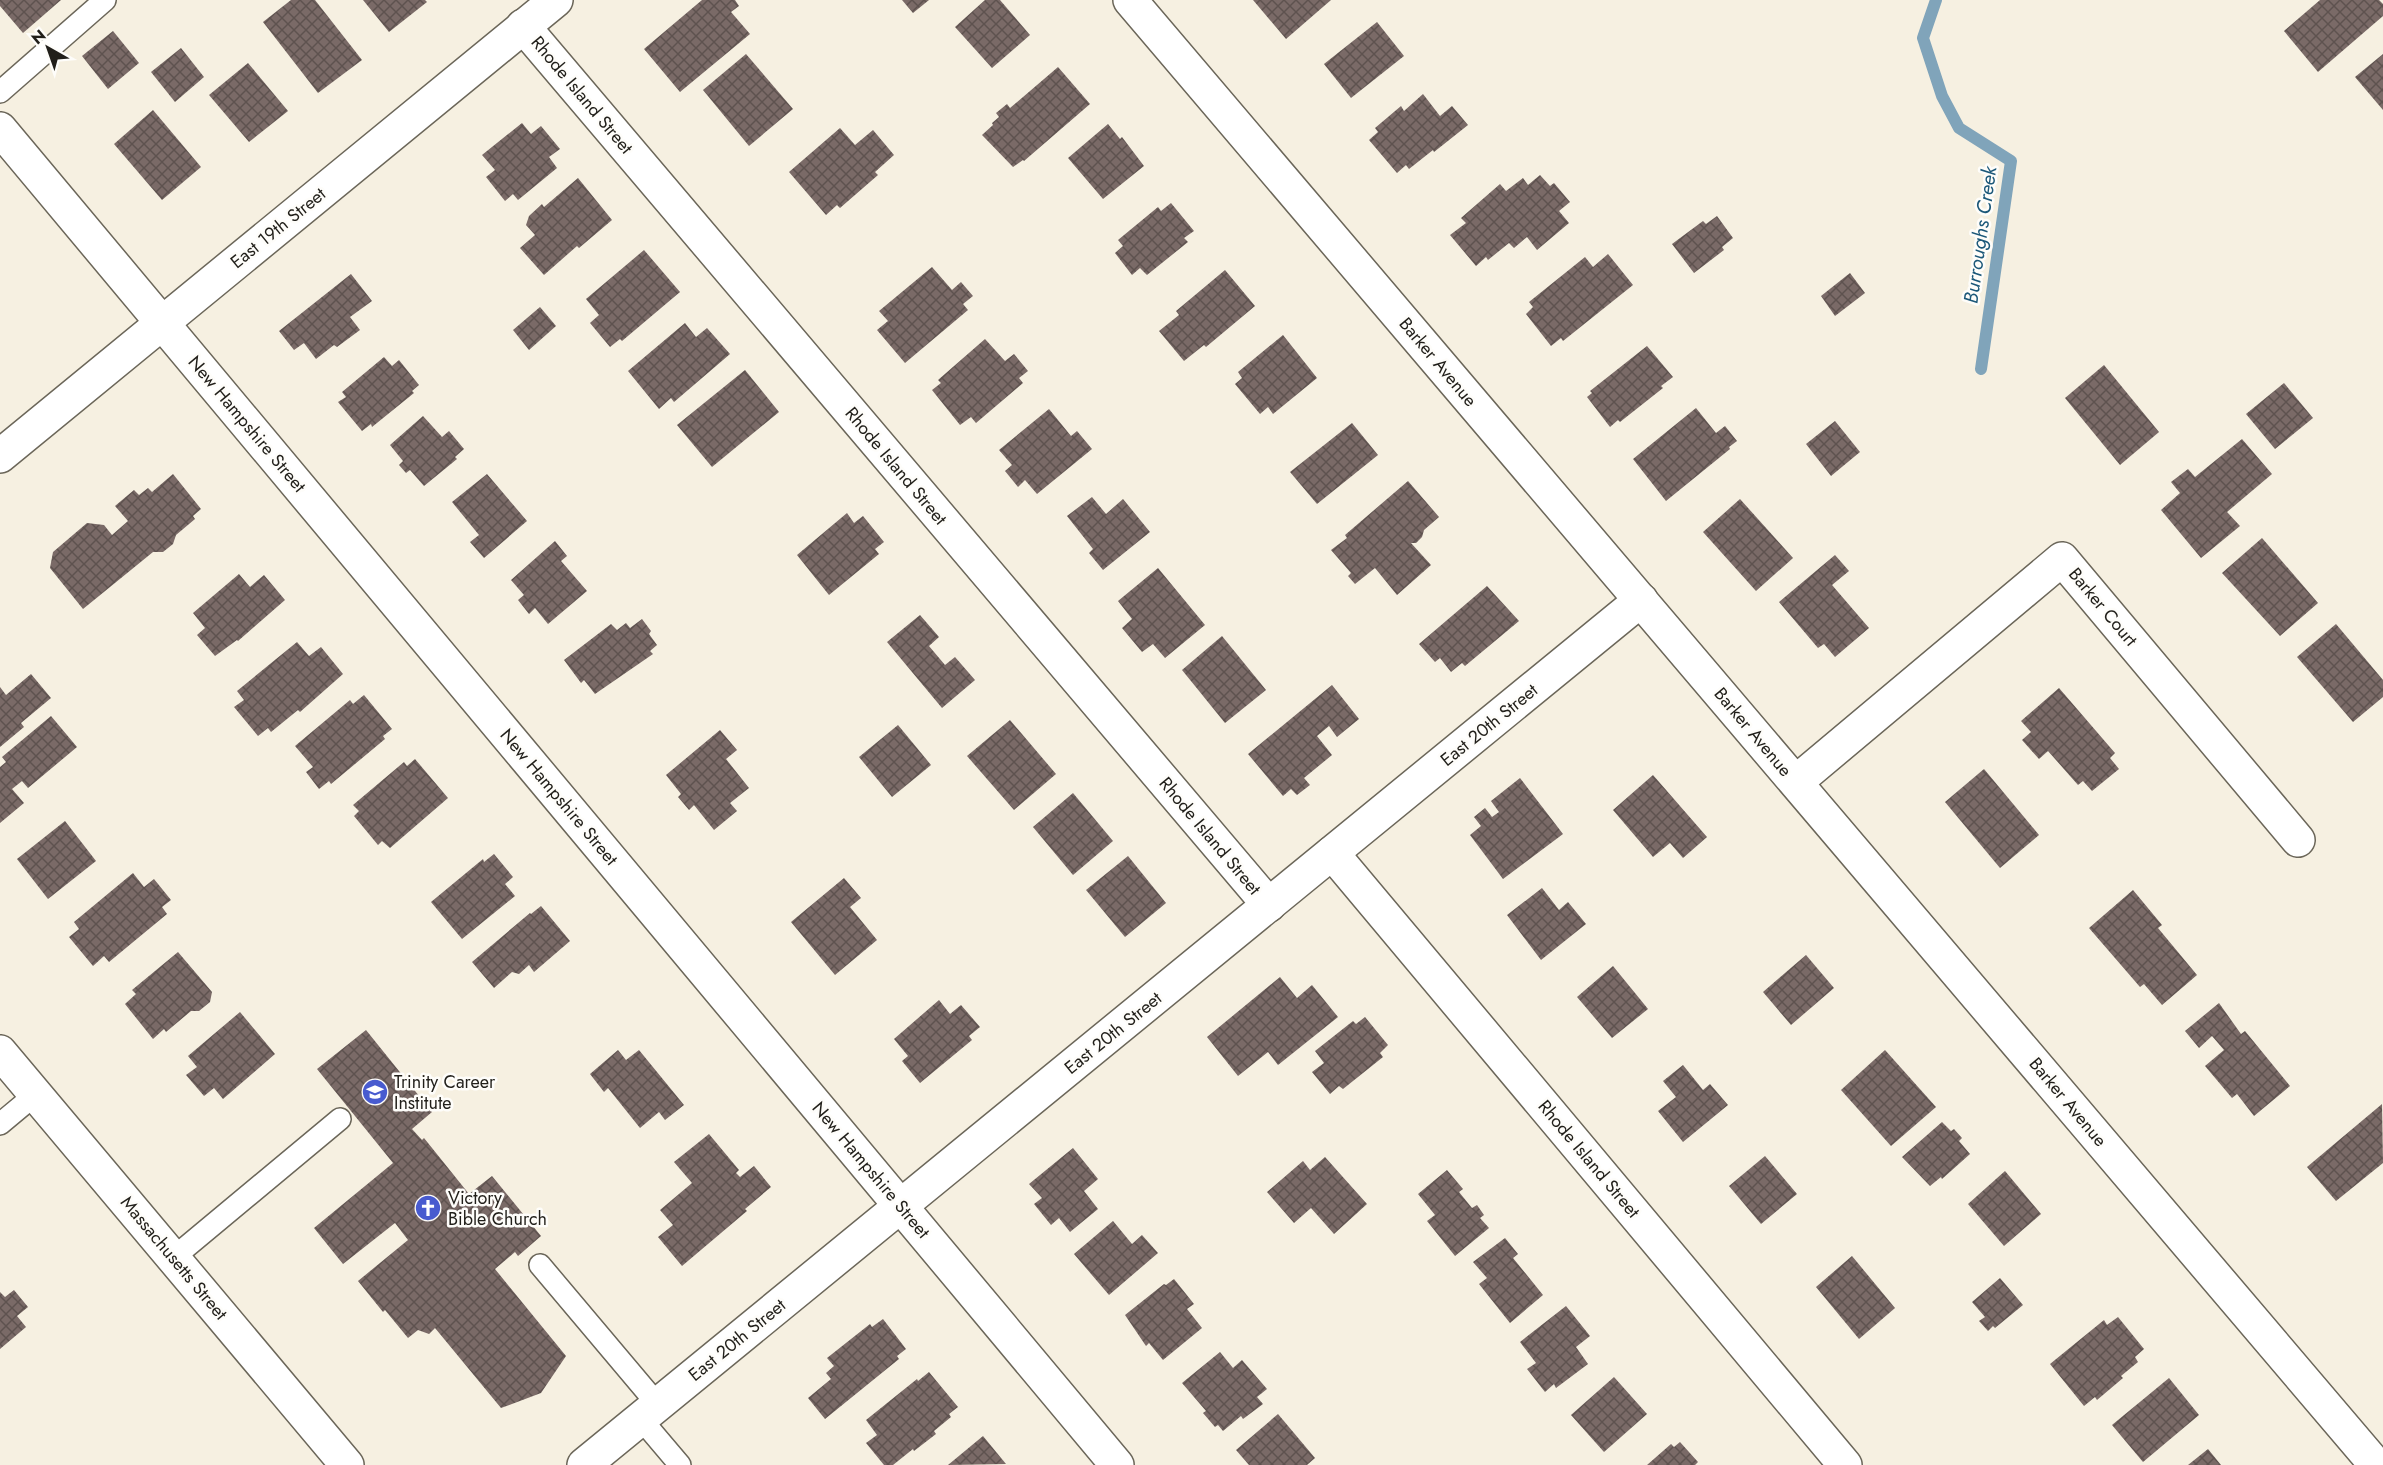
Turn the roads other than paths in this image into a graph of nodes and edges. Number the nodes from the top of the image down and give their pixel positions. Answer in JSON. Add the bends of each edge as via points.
{"nodes":[{"id":1,"x":105,"y":0,"type":"edge"},
{"id":2,"x":555,"y":0,"type":"edge"},
{"id":3,"x":1130,"y":0,"type":"edge"},
{"id":4,"x":524,"y":26,"type":"junction"},
{"id":5,"x":0,"y":92,"type":"edge"},
{"id":6,"x":0,"y":129,"type":"edge"},
{"id":7,"x":162,"y":323,"type":"junction"},
{"id":8,"x":0,"y":456,"type":"edge"},
{"id":9,"x":1641,"y":600,"type":"junction"},
{"id":10,"x":1796,"y":782,"type":"junction"},
{"id":11,"x":2298,"y":840,"type":"dead end"},
{"id":12,"x":1332,"y":853,"type":"junction"},
{"id":13,"x":1269,"y":905,"type":"junction"},
{"id":14,"x":0,"y":1052,"type":"edge"},
{"id":15,"x":36,"y":1094,"type":"junction"},
{"id":16,"x":340,"y":1119,"type":"dead end"},
{"id":17,"x":0,"y":1124,"type":"edge"},
{"id":18,"x":901,"y":1206,"type":"junction"},
{"id":19,"x":173,"y":1258,"type":"junction"},
{"id":20,"x":540,"y":1265,"type":"dead end"},
{"id":21,"x":649,"y":1412,"type":"junction"},
{"id":22,"x":347,"y":1465,"type":"edge"},
{"id":23,"x":584,"y":1465,"type":"edge"},
{"id":24,"x":680,"y":1465,"type":"edge"},
{"id":25,"x":1118,"y":1465,"type":"edge"},
{"id":26,"x":1845,"y":1465,"type":"edge"},
{"id":27,"x":2376,"y":1465,"type":"edge"}],
"edges":[{"from":1,"to":5,"type":"lane"},
{"from":2,"to":4,"type":"street","name":"East 19th Street"},
{"from":3,"to":9,"type":"street","name":"Barker Avenue"},
{"from":4,"to":7,"type":"street","name":"East 19th Street"},
{"from":4,"to":13,"type":"street","name":"Rhode Island Street"},
{"from":6,"to":7,"type":"street","name":"New Hampshire Street"},
{"from":7,"to":8,"type":"street","name":"East 19th Street"},
{"from":7,"to":18,"type":"street","name":"New Hampshire Street"},
{"from":9,"to":10,"type":"street","name":"Barker Avenue"},
{"from":9,"to":12,"type":"street","name":"East 20th Street"},
{"from":10,"to":11,"type":"street","name":"Barker Court","via":[[2062,559]]},
{"from":10,"to":27,"type":"street","name":"Barker Avenue"},
{"from":12,"to":13,"type":"street","name":"East 20th Street"},
{"from":12,"to":26,"type":"street","name":"Rhode Island Street"},
{"from":13,"to":18,"type":"street","name":"East 20th Street"},
{"from":14,"to":15,"type":"street","name":"Massachusetts Street"},
{"from":15,"to":17,"type":"lane"},
{"from":15,"to":19,"type":"street","name":"Massachusetts Street"},
{"from":16,"to":19,"type":"lane"},
{"from":18,"to":21,"type":"street","name":"East 20th Street"},
{"from":18,"to":25,"type":"street","name":"New Hampshire Street"},
{"from":19,"to":22,"type":"street","name":"Massachusetts Street"},
{"from":20,"to":21,"type":"lane"},
{"from":21,"to":23,"type":"street","name":"East 20th Street"},
{"from":21,"to":24,"type":"lane"}]}
